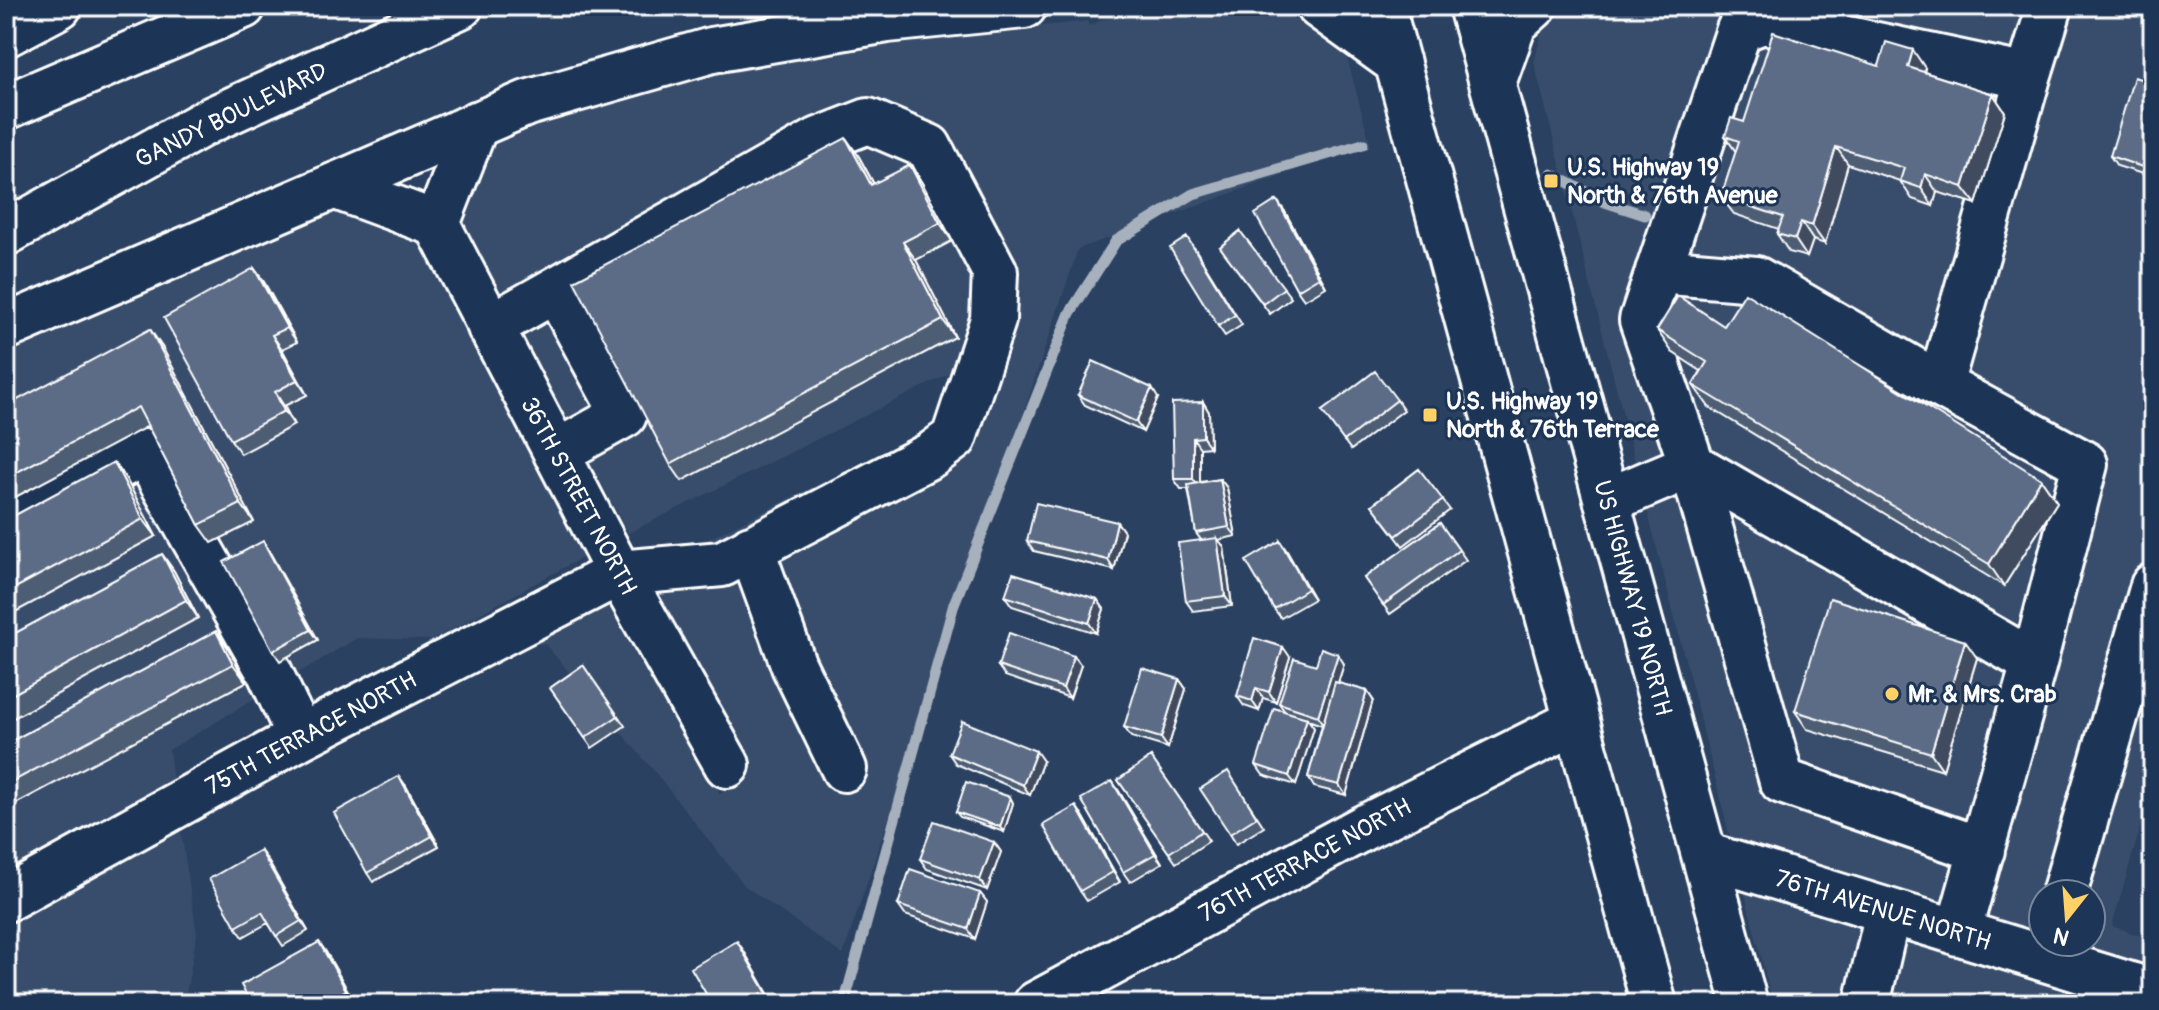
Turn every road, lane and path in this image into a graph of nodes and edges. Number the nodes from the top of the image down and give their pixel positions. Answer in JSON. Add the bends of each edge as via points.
{"nodes":[{"id":1,"x":59,"y":6,"type":"edge"},
{"id":2,"x":243,"y":6,"type":"edge"},
{"id":3,"x":460,"y":6,"type":"edge"},
{"id":4,"x":1024,"y":6,"type":"edge"},
{"id":5,"x":1319,"y":6,"type":"edge"},
{"id":6,"x":1382,"y":6,"type":"edge"},
{"id":7,"x":1471,"y":6,"type":"edge"},
{"id":8,"x":1534,"y":6,"type":"edge"},
{"id":9,"x":2050,"y":6,"type":"edge"},
{"id":10,"x":6,"y":34,"type":"edge"},
{"id":11,"x":1398,"y":63,"type":"junction"},
{"id":12,"x":2028,"y":77,"type":"junction"},
{"id":13,"x":1493,"y":83,"type":"junction"},
{"id":14,"x":6,"y":107,"type":"edge"},
{"id":15,"x":476,"y":124,"type":"junction"},
{"id":16,"x":334,"y":186,"type":"junction"},
{"id":17,"x":437,"y":224,"type":"junction"},
{"id":18,"x":6,"y":233,"type":"edge"},
{"id":19,"x":1658,"y":271,"type":"junction"},
{"id":20,"x":556,"y":290,"type":"junction"},
{"id":21,"x":6,"y":327,"type":"edge"},
{"id":22,"x":490,"y":327,"type":"junction"},
{"id":23,"x":1940,"y":385,"type":"junction"},
{"id":24,"x":556,"y":453,"type":"junction"},
{"id":25,"x":1692,"y":465,"type":"junction"},
{"id":26,"x":1607,"y":501,"type":"junction"},
{"id":27,"x":6,"y":528,"type":"edge"},
{"id":28,"x":751,"y":548,"type":"junction"},
{"id":29,"x":619,"y":573,"type":"junction"},
{"id":30,"x":2153,"y":586,"type":"edge"},
{"id":31,"x":244,"y":627,"type":"junction"},
{"id":32,"x":202,"y":649,"type":"edge"},
{"id":33,"x":2034,"y":663,"type":"junction"},
{"id":34,"x":1577,"y":721,"type":"junction"},
{"id":35,"x":300,"y":737,"type":"junction"},
{"id":36,"x":727,"y":765,"type":"dead end"},
{"id":37,"x":844,"y":769,"type":"dead end"},
{"id":38,"x":1982,"y":850,"type":"junction"},
{"id":39,"x":1705,"y":855,"type":"junction"},
{"id":40,"x":2069,"y":878,"type":"edge"},
{"id":41,"x":6,"y":899,"type":"edge"},
{"id":42,"x":1888,"y":912,"type":"junction"},
{"id":43,"x":1958,"y":933,"type":"junction"},
{"id":44,"x":2027,"y":946,"type":"edge"},
{"id":45,"x":2063,"y":958,"type":"edge"},
{"id":46,"x":2128,"y":992,"type":"edge"},
{"id":47,"x":1036,"y":1004,"type":"edge"},
{"id":48,"x":1654,"y":1004,"type":"edge"},
{"id":49,"x":1745,"y":1004,"type":"edge"},
{"id":50,"x":1867,"y":1004,"type":"edge"}],
"edges":[{"from":1,"to":10,"type":"main road"},
{"from":2,"to":14,"type":"main road"},
{"from":3,"to":18,"type":"main road","name":"GANDY BOULEVARD","via":[[208,121]]},
{"from":4,"to":15,"type":"main road","via":[[887,20],[712,50],[527,103]]},
{"from":5,"to":11,"type":"main road"},
{"from":6,"to":11,"type":"main road"},
{"from":7,"to":13,"type":"main road","name":"US HIGHWAY 19 NORTH"},
{"from":8,"to":13,"type":"main road","via":[[1514,24]]},
{"from":9,"to":12,"type":"main road"},
{"from":11,"to":34,"type":"main road"},
{"from":12,"to":19,"type":"main road","via":[[1763,21],[1739,30]]},
{"from":12,"to":23,"type":"main road"},
{"from":13,"to":26,"type":"main road","name":"US HIGHWAY 19 NORTH"},
{"from":15,"to":16,"type":"main road"},
{"from":15,"to":17,"type":"main road"},
{"from":16,"to":17,"type":"main road"},
{"from":16,"to":21,"type":"main road"},
{"from":17,"to":22,"type":"main road","name":"36TH STREET NORTH"},
{"from":19,"to":23,"type":"main road","via":[[1756,279]]},
{"from":19,"to":25,"type":"main road","via":[[1642,320]]},
{"from":20,"to":22,"type":"main road"},
{"from":20,"to":24,"type":"main road","via":[[624,415]]},
{"from":20,"to":28,"type":"main road","via":[[819,140],[868,121],[929,147],[995,272],[993,320],[954,438]]},
{"from":22,"to":24,"type":"main road","name":"36TH STREET NORTH"},
{"from":23,"to":33,"type":"main road","via":[[2085,464]]},
{"from":24,"to":29,"type":"main road","name":"36TH STREET NORTH"},
{"from":25,"to":26,"type":"main road"},
{"from":25,"to":33,"type":"main road"},
{"from":25,"to":38,"type":"main road","via":[[1782,781]]},
{"from":26,"to":39,"type":"main road","name":"US HIGHWAY 19 NORTH"},
{"from":27,"to":31,"type":"main road","via":[[145,452]]},
{"from":28,"to":29,"type":"main road","via":[[722,564]]},
{"from":28,"to":37,"type":"main road","via":[[794,666]]},
{"from":29,"to":35,"type":"main road","name":"75TH TERRACE NORTH"},
{"from":29,"to":36,"type":"main road","name":"36TH STREET NORTH"},
{"from":30,"to":40,"type":"main road"},
{"from":31,"to":32,"type":"main road"},
{"from":31,"to":35,"type":"main road"},
{"from":33,"to":38,"type":"main road"},
{"from":34,"to":47,"type":"main road","name":"76TH TERRACE NORTH","via":[[1365,827]]},
{"from":34,"to":48,"type":"main road"},
{"from":35,"to":41,"type":"main road","name":"75TH TERRACE NORTH"},
{"from":38,"to":43,"type":"main road"},
{"from":39,"to":42,"type":"main road","name":"76TH AVENUE NORTH"},
{"from":39,"to":49,"type":"main road","name":"US HIGHWAY 19 NORTH"},
{"from":42,"to":43,"type":"main road","name":"76TH AVENUE NORTH"},
{"from":42,"to":50,"type":"main road"},
{"from":43,"to":44,"type":"main road","name":"76TH AVENUE NORTH"},
{"from":45,"to":46,"type":"main road","name":"76TH AVENUE NORTH"}]}
